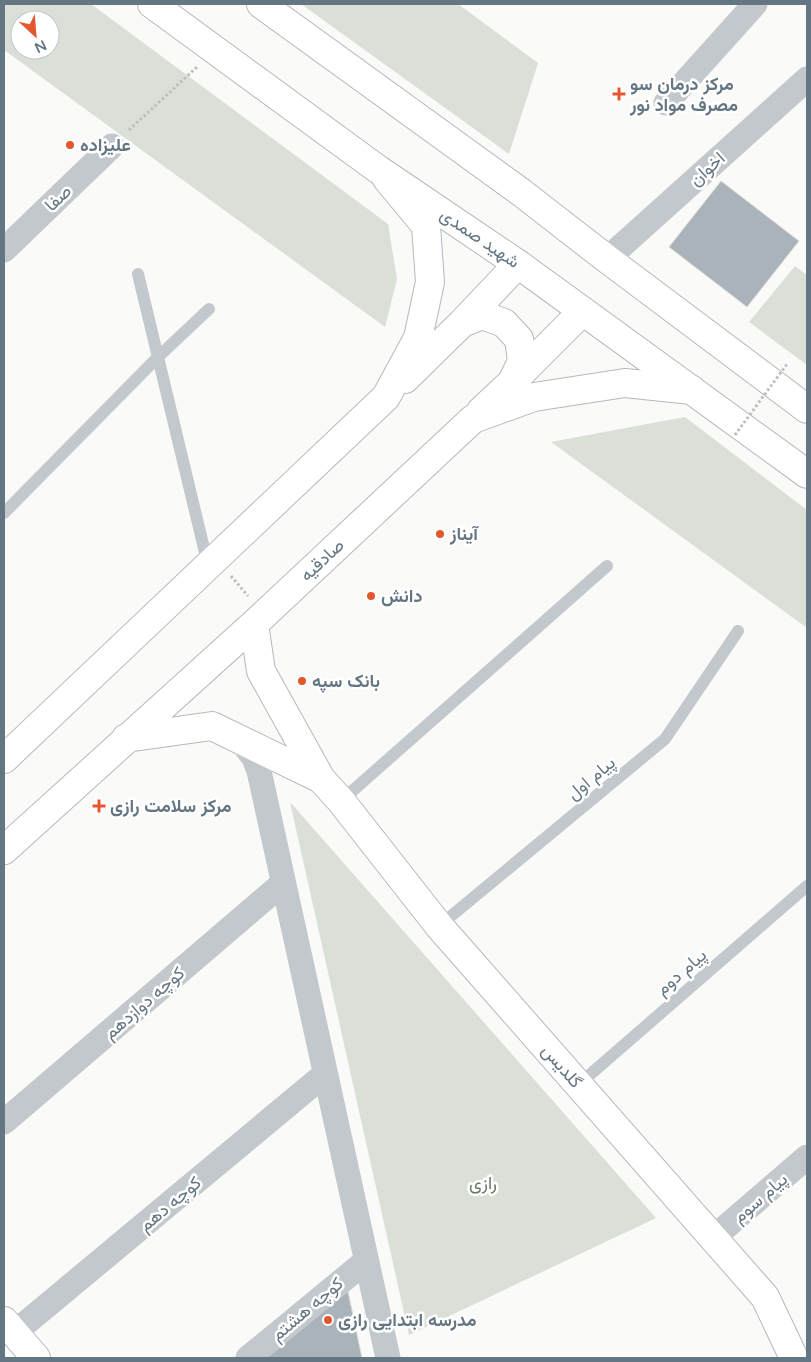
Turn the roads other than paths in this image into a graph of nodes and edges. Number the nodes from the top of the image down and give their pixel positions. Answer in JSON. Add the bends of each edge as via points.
{"nodes":[{"id":1,"x":152,"y":4,"type":"edge"},
{"id":2,"x":261,"y":4,"type":"edge"},
{"id":3,"x":755,"y":4,"type":"edge"},
{"id":4,"x":807,"y":78,"type":"edge"},
{"id":5,"x":666,"y":103,"type":"dead end"},
{"id":6,"x":112,"y":146,"type":"road end"},
{"id":7,"x":379,"y":170,"type":"junction"},
{"id":8,"x":4,"y":250,"type":"edge"},
{"id":9,"x":607,"y":259,"type":"junction"},
{"id":10,"x":518,"y":264,"type":"junction"},
{"id":11,"x":138,"y":274,"type":"dead end"},
{"id":12,"x":209,"y":309,"type":"dead end"},
{"id":13,"x":582,"y":312,"type":"junction"},
{"id":14,"x":462,"y":324,"type":"junction"},
{"id":15,"x":158,"y":356,"type":"junction"},
{"id":16,"x":511,"y":383,"type":"junction"},
{"id":17,"x":692,"y":390,"type":"junction"},
{"id":18,"x":386,"y":397,"type":"junction"},
{"id":19,"x":807,"y":409,"type":"edge"},
{"id":20,"x":472,"y":419,"type":"junction"},
{"id":21,"x":807,"y":474,"type":"edge"},
{"id":22,"x":4,"y":513,"type":"edge"},
{"id":23,"x":212,"y":562,"type":"junction"},
{"id":24,"x":606,"y":566,"type":"dead end"},
{"id":25,"x":259,"y":619,"type":"junction"},
{"id":26,"x":738,"y":631,"type":"dead end"},
{"id":27,"x":126,"y":738,"type":"junction"},
{"id":28,"x":238,"y":738,"type":"junction"},
{"id":29,"x":4,"y":759,"type":"edge"},
{"id":30,"x":321,"y":779,"type":"junction"},
{"id":31,"x":341,"y":801,"type":"junction"},
{"id":32,"x":4,"y":850,"type":"edge"},
{"id":33,"x":283,"y":883,"type":"junction"},
{"id":34,"x":807,"y":886,"type":"edge"},
{"id":35,"x":439,"y":926,"type":"junction"},
{"id":36,"x":325,"y":1074,"type":"junction"},
{"id":37,"x":578,"y":1085,"type":"junction"},
{"id":38,"x":4,"y":1122,"type":"edge"},
{"id":39,"x":807,"y":1158,"type":"edge"},
{"id":40,"x":713,"y":1238,"type":"junction"},
{"id":41,"x":366,"y":1261,"type":"junction"},
{"id":42,"x":7,"y":1333,"type":"edge"},
{"id":43,"x":36,"y":1358,"type":"edge"},
{"id":44,"x":248,"y":1358,"type":"edge"},
{"id":45,"x":388,"y":1358,"type":"edge"},
{"id":46,"x":794,"y":1358,"type":"edge"}],
"edges":[{"from":1,"to":7,"type":"main road","name":"شهید صمدی"},
{"from":2,"to":9,"type":"main road","via":[[522,193]]},
{"from":3,"to":5,"type":"street"},
{"from":4,"to":9,"type":"street","name":"اخوان"},
{"from":6,"to":8,"type":"street","name":"صفا"},
{"from":7,"to":10,"type":"main road","name":"شهید صمدی"},
{"from":7,"to":18,"type":"main road","via":[[426,226],[430,282],[418,338]]},
{"from":9,"to":19,"type":"main road"},
{"from":10,"to":13,"type":"main road","name":"شهید صمدی"},
{"from":10,"to":14,"type":"main road"},
{"from":11,"to":15,"type":"lane"},
{"from":12,"to":15,"type":"lane"},
{"from":13,"to":16,"type":"main road"},
{"from":13,"to":17,"type":"main road","name":"شهید صمدی"},
{"from":14,"to":16,"type":"main road","via":[[482,314],[504,323],[519,339],[522,361]]},
{"from":14,"to":18,"type":"main road"},
{"from":15,"to":22,"type":"lane"},
{"from":15,"to":23,"type":"lane"},
{"from":16,"to":20,"type":"main road"},
{"from":17,"to":20,"type":"main road","name":"صادقیه","via":[[625,383],[534,397]]},
{"from":17,"to":21,"type":"main road","name":"شهید صمدی"},
{"from":18,"to":23,"type":"main road"},
{"from":20,"to":25,"type":"main road","name":"صادقیه"},
{"from":23,"to":29,"type":"main road"},
{"from":24,"to":31,"type":"lane"},
{"from":25,"to":27,"type":"main road","name":"صادقیه"},
{"from":25,"to":30,"type":"main road","via":[[261,671]]},
{"from":26,"to":35,"type":"lane","name":"پیام اول","via":[[665,739]]},
{"from":27,"to":28,"type":"main road","via":[[212,726]]},
{"from":27,"to":32,"type":"main road","name":"صادقیه"},
{"from":28,"to":30,"type":"main road"},
{"from":28,"to":33,"type":"street","via":[[254,758],[259,771]]},
{"from":30,"to":31,"type":"main road","name":"گلدیس"},
{"from":31,"to":35,"type":"main road","name":"گلدیس"},
{"from":33,"to":36,"type":"street"},
{"from":33,"to":38,"type":"street","name":"کوچه دوازدهم"},
{"from":34,"to":37,"type":"lane","name":"پیام دوم"},
{"from":35,"to":37,"type":"main road","name":"گلدیس"},
{"from":36,"to":41,"type":"street"},
{"from":36,"to":42,"type":"street","name":"کوچه دهم"},
{"from":37,"to":40,"type":"main road","name":"گلدیس"},
{"from":39,"to":40,"type":"street","name":"پیام سوم"},
{"from":40,"to":46,"type":"main road","name":"گلدیس","via":[[765,1297]]},
{"from":41,"to":44,"type":"street","name":"کوچه هشتم"},
{"from":41,"to":45,"type":"street"},
{"from":42,"to":43,"type":"main road"}]}
